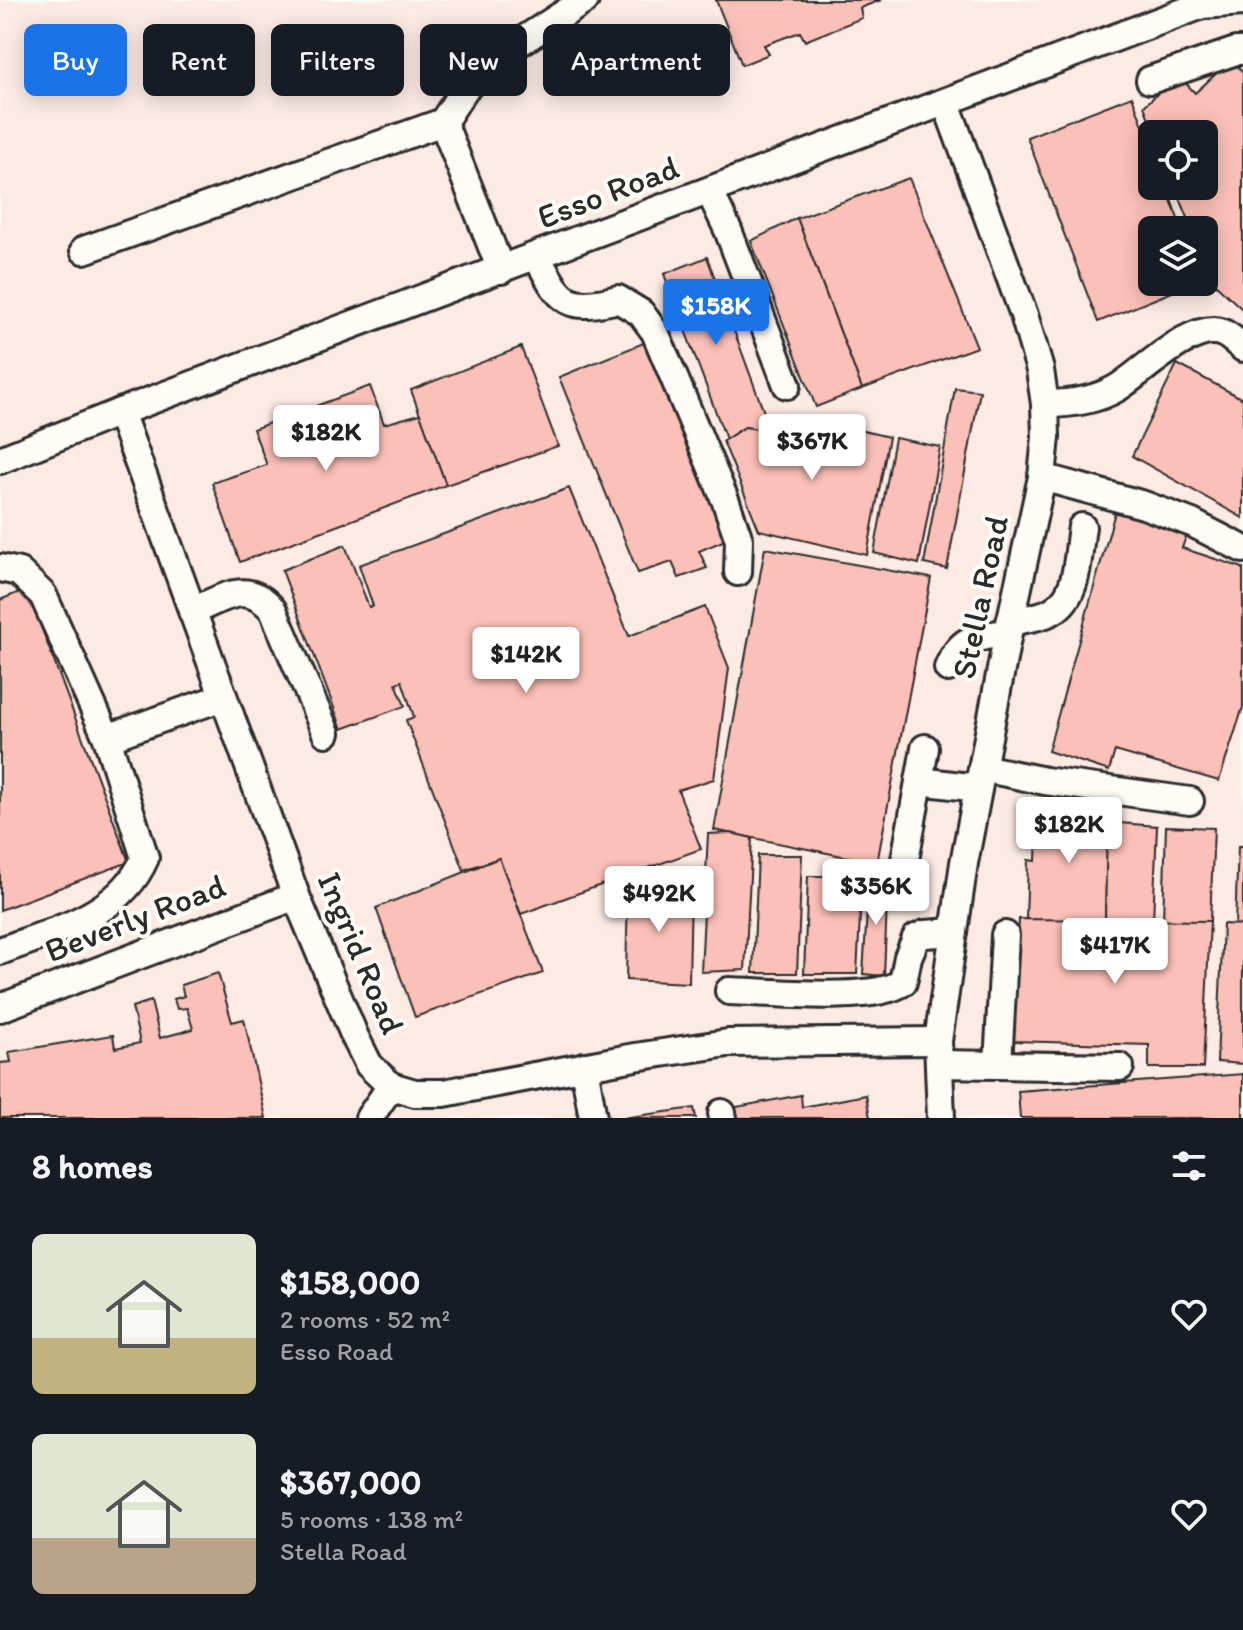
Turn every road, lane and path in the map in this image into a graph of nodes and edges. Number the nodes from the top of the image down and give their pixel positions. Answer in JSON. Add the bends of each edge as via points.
{"nodes":[{"id":1,"x":585,"y":0,"type":"edge"},
{"id":2,"x":1243,"y":2,"type":"edge"},
{"id":3,"x":1243,"y":51,"type":"edge"},
{"id":4,"x":1150,"y":80,"type":"dead end"},
{"id":5,"x":946,"y":103,"type":"junction"},
{"id":6,"x":443,"y":122,"type":"junction"},
{"id":7,"x":710,"y":192,"type":"junction"},
{"id":8,"x":84,"y":250,"type":"dead end"},
{"id":9,"x":537,"y":257,"type":"junction"},
{"id":10,"x":501,"y":270,"type":"junction"},
{"id":11,"x":1243,"y":348,"type":"edge"},
{"id":12,"x":787,"y":385,"type":"dead end"},
{"id":13,"x":1045,"y":404,"type":"junction"},
{"id":14,"x":120,"y":412,"type":"junction"},
{"id":15,"x":0,"y":460,"type":"edge"},
{"id":16,"x":1042,"y":477,"type":"junction"},
{"id":17,"x":1082,"y":527,"type":"dead end"},
{"id":18,"x":1243,"y":549,"type":"edge"},
{"id":19,"x":0,"y":568,"type":"edge"},
{"id":20,"x":738,"y":572,"type":"dead end"},
{"id":21,"x":192,"y":611,"type":"junction"},
{"id":22,"x":1009,"y":627,"type":"junction"},
{"id":23,"x":948,"y":668,"type":"dead end"},
{"id":24,"x":223,"y":697,"type":"junction"},
{"id":25,"x":326,"y":733,"type":"dead end"},
{"id":26,"x":107,"y":738,"type":"junction"},
{"id":27,"x":925,"y":748,"type":"dead end"},
{"id":28,"x":980,"y":778,"type":"junction"},
{"id":29,"x":919,"y":781,"type":"junction"},
{"id":30,"x":1190,"y":801,"type":"dead end"},
{"id":31,"x":905,"y":860,"type":"dead end"},
{"id":32,"x":296,"y":896,"type":"junction"},
{"id":33,"x":954,"y":932,"type":"junction"},
{"id":34,"x":1005,"y":935,"type":"dead end"},
{"id":35,"x":0,"y":951,"type":"edge"},
{"id":36,"x":729,"y":991,"type":"dead end"},
{"id":37,"x":0,"y":1008,"type":"edge"},
{"id":38,"x":938,"y":1053,"type":"junction"},
{"id":39,"x":998,"y":1065,"type":"junction"},
{"id":40,"x":584,"y":1066,"type":"junction"},
{"id":41,"x":1120,"y":1067,"type":"dead end"},
{"id":42,"x":391,"y":1086,"type":"junction"},
{"id":43,"x":369,"y":1118,"type":"edge"},
{"id":44,"x":593,"y":1118,"type":"edge"},
{"id":45,"x":941,"y":1118,"type":"edge"}],
"edges":[{"from":1,"to":6,"type":"street","via":[[494,59]]},
{"from":2,"to":5,"type":"street","name":"Esso Road","via":[[1202,5]]},
{"from":3,"to":4,"type":"street"},
{"from":5,"to":7,"type":"street","name":"Esso Road"},
{"from":5,"to":13,"type":"street","name":"Stella Road","via":[[1024,315]]},
{"from":6,"to":8,"type":"street"},
{"from":6,"to":10,"type":"street"},
{"from":7,"to":9,"type":"street","name":"Esso Road"},
{"from":7,"to":12,"type":"street"},
{"from":9,"to":10,"type":"street","name":"Esso Road"},
{"from":9,"to":20,"type":"street","via":[[557,294],[588,306],[618,299],[641,313],[655,332],[726,502],[739,540]]},
{"from":10,"to":14,"type":"street","name":"Esso Road"},
{"from":11,"to":13,"type":"street","via":[[1223,333],[1202,333],[1171,348],[1116,389],[1075,404]]},
{"from":13,"to":16,"type":"street","name":"Stella Road"},
{"from":14,"to":15,"type":"street","name":"Esso Road"},
{"from":14,"to":21,"type":"street","name":"Ingrid Road"},
{"from":16,"to":18,"type":"street","via":[[1144,505]]},
{"from":16,"to":22,"type":"street","name":"Stella Road"},
{"from":17,"to":22,"type":"street","via":[[1073,586],[1065,602]]},
{"from":19,"to":26,"type":"street","via":[[19,572],[43,595]]},
{"from":21,"to":24,"type":"street","name":"Ingrid Road"},
{"from":21,"to":25,"type":"street","via":[[244,591],[262,596],[273,610]]},
{"from":22,"to":23,"type":"street","via":[[962,645]]},
{"from":22,"to":28,"type":"street","name":"Stella Road"},
{"from":24,"to":26,"type":"street"},
{"from":24,"to":32,"type":"street","name":"Ingrid Road"},
{"from":26,"to":35,"type":"street","via":[[145,858],[136,879],[114,902],[87,917]]},
{"from":27,"to":29,"type":"street"},
{"from":28,"to":29,"type":"street"},
{"from":28,"to":30,"type":"street","via":[[1045,781]]},
{"from":28,"to":33,"type":"street","name":"Stella Road"},
{"from":29,"to":31,"type":"street"},
{"from":32,"to":37,"type":"street","name":"Beverly Road"},
{"from":32,"to":42,"type":"street","name":"Ingrid Road","via":[[369,1065]]},
{"from":33,"to":36,"type":"street","via":[[916,938],[903,982],[883,992]]},
{"from":33,"to":38,"type":"street","name":"Stella Road"},
{"from":34,"to":39,"type":"street"},
{"from":38,"to":39,"type":"street","name":"Ingrid Road"},
{"from":38,"to":40,"type":"street","name":"Ingrid Road","via":[[728,1043]]},
{"from":38,"to":45,"type":"street","name":"Stella Road"},
{"from":39,"to":41,"type":"street","name":"Ingrid Road"},
{"from":40,"to":42,"type":"street","name":"Ingrid Road","via":[[444,1093]]},
{"from":40,"to":44,"type":"street"},
{"from":42,"to":43,"type":"street"}]}
